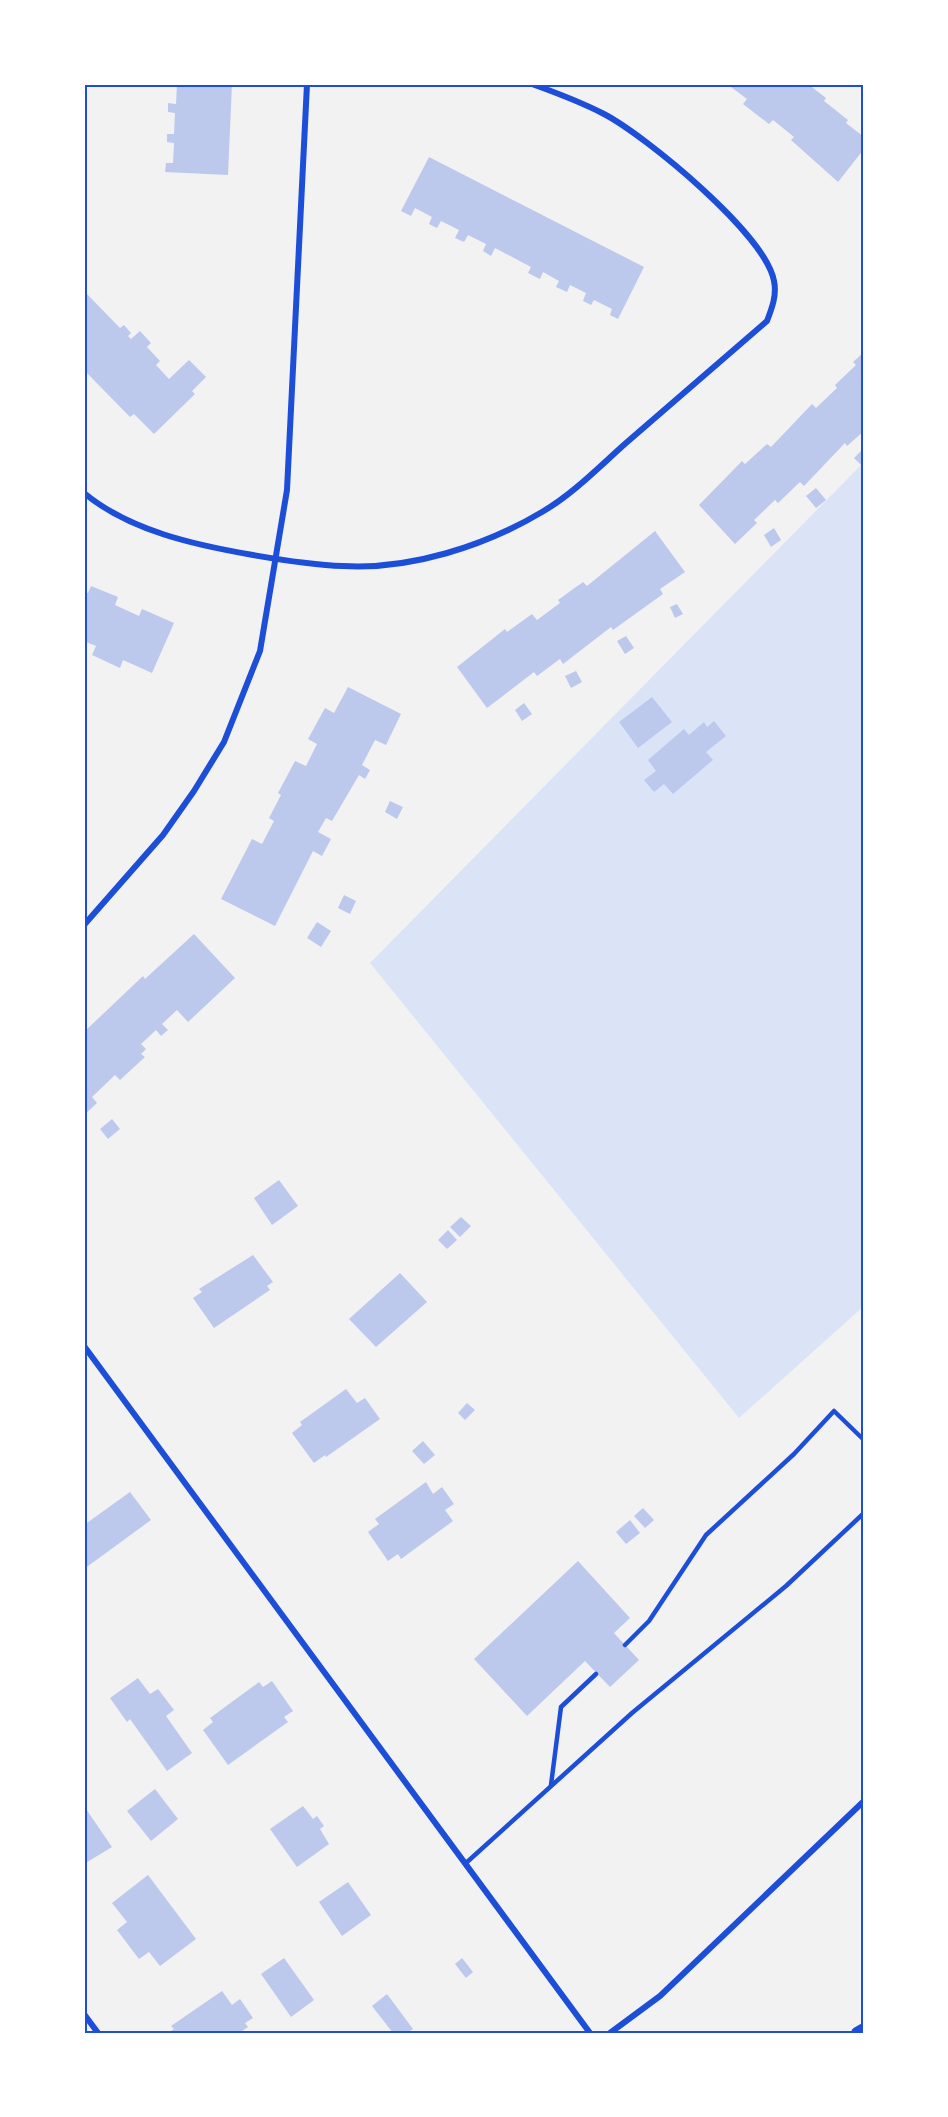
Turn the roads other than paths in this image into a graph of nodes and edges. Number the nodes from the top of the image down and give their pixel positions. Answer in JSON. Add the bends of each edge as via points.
{"nodes":[{"id":1,"x":307,"y":84,"type":"edge"},
{"id":2,"x":532,"y":84,"type":"edge"},
{"id":3,"x":84,"y":493,"type":"edge"},
{"id":4,"x":276,"y":559,"type":"junction"},
{"id":5,"x":84,"y":925,"type":"edge"},
{"id":6,"x":84,"y":1346,"type":"edge"},
{"id":7,"x":864,"y":1440,"type":"edge"},
{"id":8,"x":864,"y":1513,"type":"edge"},
{"id":9,"x":625,"y":1645,"type":"dead end"},
{"id":10,"x":596,"y":1674,"type":"dead end"},
{"id":11,"x":550,"y":1786,"type":"junction"},
{"id":12,"x":864,"y":1801,"type":"edge"},
{"id":13,"x":466,"y":1863,"type":"junction"},
{"id":14,"x":84,"y":2014,"type":"edge"},
{"id":15,"x":864,"y":2029,"type":"edge"},
{"id":16,"x":98,"y":2033,"type":"edge"},
{"id":17,"x":590,"y":2033,"type":"edge"},
{"id":18,"x":610,"y":2033,"type":"edge"},
{"id":19,"x":857,"y":2033,"type":"edge"}],
"edges":[{"from":1,"to":4,"type":"street","via":[[286,490]]},
{"from":2,"to":4,"type":"street","via":[[605,114],[670,159],[697,184],[761,252],[774,279],[774,304],[767,321],[585,479],[544,511],[501,534],[425,558],[389,564],[344,567]]},
{"from":3,"to":4,"type":"street","via":[[100,506],[142,527],[223,550]]},
{"from":4,"to":5,"type":"street","via":[[260,651],[224,741],[163,835]]},
{"from":6,"to":13,"type":"street"},
{"from":7,"to":9,"type":"lane","via":[[834,1411],[794,1454],[706,1535],[649,1621]]},
{"from":8,"to":11,"type":"lane","via":[[786,1586]]},
{"from":10,"to":11,"type":"lane","via":[[561,1707]]},
{"from":11,"to":13,"type":"lane"},
{"from":12,"to":18,"type":"street","via":[[660,1996]]},
{"from":13,"to":17,"type":"street"},
{"from":14,"to":16,"type":"street"},
{"from":15,"to":19,"type":"main road"}]}
